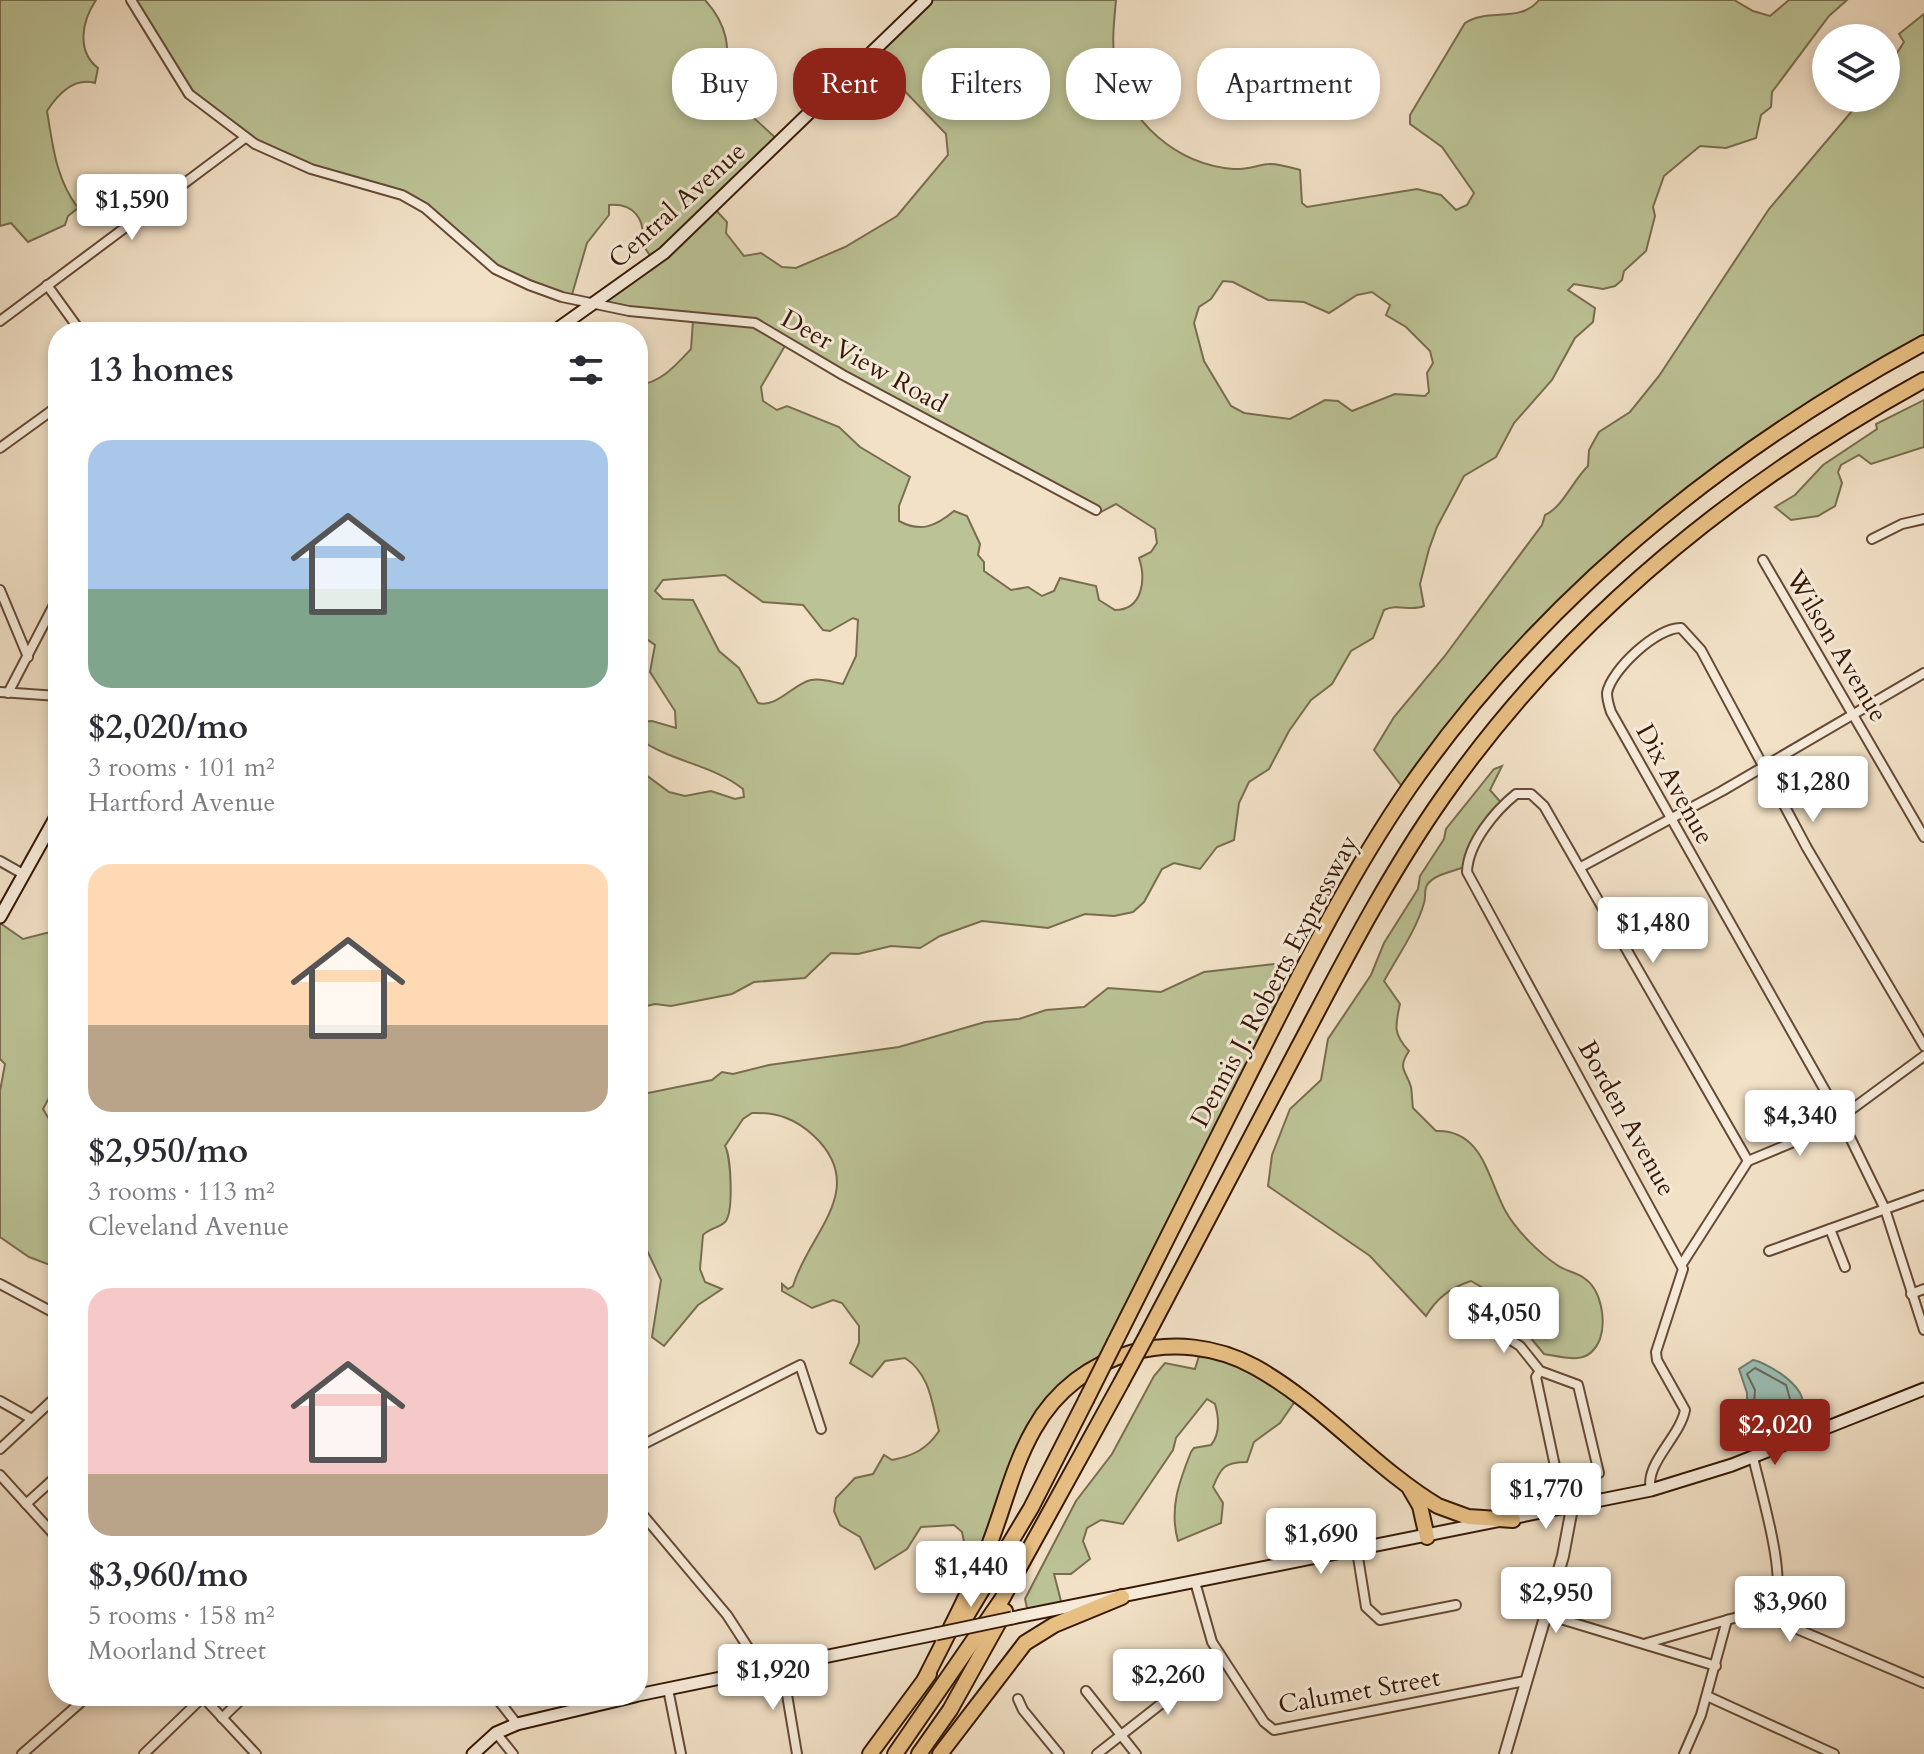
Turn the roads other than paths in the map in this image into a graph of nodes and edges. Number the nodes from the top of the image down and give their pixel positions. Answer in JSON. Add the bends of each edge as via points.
{"nodes":[{"id":1,"x":131,"y":0,"type":"edge"},
{"id":2,"x":926,"y":0,"type":"edge"},
{"id":3,"x":245,"y":138,"type":"junction"},
{"id":4,"x":47,"y":285,"type":"junction"},
{"id":5,"x":594,"y":305,"type":"junction"},
{"id":6,"x":0,"y":321,"type":"edge"},
{"id":7,"x":74,"y":322,"type":"edge"},
{"id":8,"x":568,"y":322,"type":"edge"},
{"id":9,"x":1924,"y":343,"type":"edge"},
{"id":10,"x":1924,"y":380,"type":"edge"},
{"id":11,"x":48,"y":412,"type":"edge"},
{"id":12,"x":0,"y":448,"type":"edge"},
{"id":13,"x":1096,"y":510,"type":"dead end"},
{"id":14,"x":1924,"y":519,"type":"edge"},
{"id":15,"x":1872,"y":539,"type":"dead end"},
{"id":16,"x":1763,"y":560,"type":"dead end"},
{"id":17,"x":0,"y":590,"type":"edge"},
{"id":18,"x":48,"y":617,"type":"edge"},
{"id":19,"x":28,"y":657,"type":"junction"},
{"id":20,"x":1924,"y":673,"type":"edge"},
{"id":21,"x":4,"y":693,"type":"edge"},
{"id":22,"x":48,"y":695,"type":"edge"},
{"id":23,"x":1853,"y":712,"type":"junction"},
{"id":24,"x":1763,"y":766,"type":"junction"},
{"id":25,"x":1673,"y":817,"type":"junction"},
{"id":26,"x":48,"y":830,"type":"edge"},
{"id":27,"x":1924,"y":837,"type":"edge"},
{"id":28,"x":0,"y":861,"type":"edge"},
{"id":29,"x":1581,"y":867,"type":"junction"},
{"id":30,"x":23,"y":874,"type":"junction"},
{"id":31,"x":0,"y":917,"type":"edge"},
{"id":32,"x":1924,"y":1046,"type":"edge"},
{"id":33,"x":1924,"y":1056,"type":"edge"},
{"id":34,"x":1840,"y":1117,"type":"junction"},
{"id":35,"x":1748,"y":1161,"type":"junction"},
{"id":36,"x":1924,"y":1195,"type":"edge"},
{"id":37,"x":1885,"y":1209,"type":"junction"},
{"id":38,"x":1830,"y":1229,"type":"junction"},
{"id":39,"x":1769,"y":1251,"type":"dead end"},
{"id":40,"x":1682,"y":1264,"type":"junction"},
{"id":41,"x":1845,"y":1267,"type":"dead end"},
{"id":42,"x":0,"y":1284,"type":"edge"},
{"id":43,"x":1924,"y":1289,"type":"edge"},
{"id":44,"x":1911,"y":1294,"type":"junction"},
{"id":45,"x":48,"y":1310,"type":"edge"},
{"id":46,"x":1487,"y":1325,"type":"dead end"},
{"id":47,"x":1924,"y":1330,"type":"edge"},
{"id":48,"x":1540,"y":1371,"type":"junction"},
{"id":49,"x":1924,"y":1389,"type":"edge"},
{"id":50,"x":0,"y":1401,"type":"edge"},
{"id":51,"x":48,"y":1404,"type":"edge"},
{"id":52,"x":32,"y":1419,"type":"junction"},
{"id":53,"x":821,"y":1429,"type":"dead end"},
{"id":54,"x":648,"y":1442,"type":"edge"},
{"id":55,"x":0,"y":1449,"type":"edge"},
{"id":56,"x":1753,"y":1457,"type":"junction"},
{"id":57,"x":1556,"y":1471,"type":"dead end"},
{"id":58,"x":1599,"y":1473,"type":"dead end"},
{"id":59,"x":0,"y":1475,"type":"edge"},
{"id":60,"x":1398,"y":1476,"type":"junction"},
{"id":61,"x":48,"y":1484,"type":"edge"},
{"id":62,"x":1651,"y":1490,"type":"junction"},
{"id":63,"x":26,"y":1504,"type":"junction"},
{"id":64,"x":1572,"y":1508,"type":"junction"},
{"id":65,"x":1516,"y":1514,"type":"junction"},
{"id":66,"x":648,"y":1521,"type":"edge"},
{"id":67,"x":48,"y":1528,"type":"edge"},
{"id":68,"x":1427,"y":1537,"type":"junction"},
{"id":69,"x":1036,"y":1542,"type":"junction"},
{"id":70,"x":1357,"y":1551,"type":"junction"},
{"id":71,"x":1195,"y":1582,"type":"junction"},
{"id":72,"x":1122,"y":1597,"type":"junction"},
{"id":73,"x":1456,"y":1605,"type":"dead end"},
{"id":74,"x":1769,"y":1607,"type":"junction"},
{"id":75,"x":1544,"y":1614,"type":"junction"},
{"id":76,"x":1727,"y":1620,"type":"junction"},
{"id":77,"x":1645,"y":1643,"type":"junction"},
{"id":78,"x":1221,"y":1657,"type":"junction"},
{"id":79,"x":782,"y":1665,"type":"junction"},
{"id":80,"x":1716,"y":1666,"type":"junction"},
{"id":81,"x":762,"y":1669,"type":"junction"},
{"id":82,"x":925,"y":1679,"type":"junction"},
{"id":83,"x":1525,"y":1681,"type":"junction"},
{"id":84,"x":1924,"y":1683,"type":"edge"},
{"id":85,"x":668,"y":1689,"type":"junction"},
{"id":86,"x":1086,"y":1691,"type":"dead end"},
{"id":87,"x":648,"y":1693,"type":"edge"},
{"id":88,"x":1707,"y":1696,"type":"junction"},
{"id":89,"x":1018,"y":1699,"type":"dead end"},
{"id":90,"x":77,"y":1706,"type":"edge"},
{"id":91,"x":192,"y":1706,"type":"edge"},
{"id":92,"x":211,"y":1706,"type":"edge"},
{"id":93,"x":235,"y":1706,"type":"edge"},
{"id":94,"x":503,"y":1706,"type":"edge"},
{"id":95,"x":594,"y":1706,"type":"edge"},
{"id":96,"x":222,"y":1718,"type":"junction"},
{"id":97,"x":517,"y":1724,"type":"junction"},
{"id":98,"x":496,"y":1733,"type":"junction"},
{"id":99,"x":1120,"y":1734,"type":"junction"},
{"id":100,"x":22,"y":1754,"type":"edge"},
{"id":101,"x":144,"y":1754,"type":"edge"},
{"id":102,"x":256,"y":1754,"type":"edge"},
{"id":103,"x":473,"y":1754,"type":"edge"},
{"id":104,"x":513,"y":1754,"type":"edge"},
{"id":105,"x":681,"y":1754,"type":"edge"},
{"id":106,"x":797,"y":1754,"type":"edge"},
{"id":107,"x":870,"y":1754,"type":"edge"},
{"id":108,"x":895,"y":1754,"type":"edge"},
{"id":109,"x":919,"y":1754,"type":"edge"},
{"id":110,"x":940,"y":1754,"type":"edge"},
{"id":111,"x":1059,"y":1754,"type":"edge"},
{"id":112,"x":1097,"y":1754,"type":"edge"},
{"id":113,"x":1136,"y":1754,"type":"edge"},
{"id":114,"x":1505,"y":1754,"type":"edge"},
{"id":115,"x":1684,"y":1754,"type":"edge"},
{"id":116,"x":1834,"y":1754,"type":"edge"}],
"edges":[{"from":1,"to":3,"type":"street","name":"Deer View Road","via":[[189,94]]},
{"from":2,"to":5,"type":"main road","name":"Central Avenue","via":[[664,253]]},
{"from":3,"to":4,"type":"street"},
{"from":3,"to":5,"type":"street","name":"Deer View Road","via":[[311,169],[402,195],[425,208],[495,269]]},
{"from":4,"to":6,"type":"street"},
{"from":4,"to":7,"type":"street"},
{"from":5,"to":8,"type":"main road","name":"Central Avenue"},
{"from":5,"to":13,"type":"street","name":"Deer View Road","via":[[755,323]]},
{"from":9,"to":82,"type":"highway","name":"Dennis J. Roberts Expressway","bridge":true,"via":[[1793,419],[1675,504],[1582,586],[1469,710],[1408,790],[1337,904],[1014,1537]]},
{"from":10,"to":69,"type":"highway","name":"Dennis J. Roberts Expressway","bridge":true,"via":[[1806,450],[1688,535],[1573,641],[1492,733],[1425,823],[1378,899]]},
{"from":11,"to":12,"type":"street"},
{"from":14,"to":15,"type":"street"},
{"from":16,"to":23,"type":"street","name":"Wilson Avenue"},
{"from":17,"to":19,"type":"street"},
{"from":18,"to":19,"type":"street"},
{"from":19,"to":21,"type":"street"},
{"from":20,"to":23,"type":"street"},
{"from":21,"to":22,"type":"street"},
{"from":23,"to":24,"type":"street"},
{"from":23,"to":27,"type":"street","name":"Wilson Avenue"},
{"from":24,"to":25,"type":"street"},
{"from":24,"to":25,"type":"street","name":"Dix Avenue","via":[[1701,650],[1681,628],[1662,631],[1643,645],[1607,696],[1611,712]]},
{"from":24,"to":32,"type":"street"},
{"from":25,"to":29,"type":"street"},
{"from":25,"to":34,"type":"street","name":"Dix Avenue"},
{"from":26,"to":30,"type":"main road"},
{"from":28,"to":30,"type":"street"},
{"from":29,"to":35,"type":"street"},
{"from":29,"to":40,"type":"street","name":"Borden Avenue","via":[[1544,806],[1531,794],[1516,794],[1471,852],[1467,872]]},
{"from":30,"to":31,"type":"main road"},
{"from":33,"to":34,"type":"street"},
{"from":34,"to":35,"type":"street","via":[[1810,1137]]},
{"from":34,"to":37,"type":"street","name":"Dix Avenue"},
{"from":35,"to":40,"type":"street"},
{"from":36,"to":37,"type":"street"},
{"from":37,"to":38,"type":"street"},
{"from":37,"to":44,"type":"street","name":"Dix Avenue"},
{"from":38,"to":39,"type":"street"},
{"from":38,"to":41,"type":"street"},
{"from":40,"to":62,"type":"street","via":[[1656,1352],[1685,1410],[1675,1437],[1650,1474]]},
{"from":42,"to":45,"type":"street"},
{"from":43,"to":44,"type":"street"},
{"from":44,"to":47,"type":"street","name":"Dix Avenue"},
{"from":46,"to":48,"type":"street","via":[[1520,1346]]},
{"from":48,"to":57,"type":"street","via":[[1536,1377]]},
{"from":48,"to":58,"type":"street","via":[[1578,1385]]},
{"from":49,"to":56,"type":"main road"},
{"from":50,"to":52,"type":"street"},
{"from":51,"to":52,"type":"street"},
{"from":52,"to":55,"type":"street"},
{"from":53,"to":54,"type":"street","via":[[800,1365]]},
{"from":56,"to":62,"type":"main road"},
{"from":56,"to":74,"type":"street","via":[[1776,1566],[1778,1594]]},
{"from":59,"to":63,"type":"street"},
{"from":60,"to":65,"type":"highway","via":[[1452,1513],[1477,1519]]},
{"from":60,"to":68,"type":"highway","via":[[1417,1499]]},
{"from":60,"to":82,"type":"highway","via":[[1278,1381],[1234,1357],[1170,1346],[1111,1359],[1073,1382],[1039,1420],[981,1566]]},
{"from":61,"to":63,"type":"street"},
{"from":62,"to":64,"type":"main road"},
{"from":63,"to":67,"type":"street"},
{"from":64,"to":65,"type":"main road"},
{"from":64,"to":75,"type":"street"},
{"from":65,"to":68,"type":"main road"},
{"from":66,"to":81,"type":"street","via":[[727,1615]]},
{"from":68,"to":70,"type":"main road"},
{"from":69,"to":108,"type":"highway","name":"Dennis J. Roberts Expressway","via":[[971,1647]]},
{"from":69,"to":109,"type":"highway","via":[[991,1638]]},
{"from":70,"to":71,"type":"main road"},
{"from":70,"to":73,"type":"street","via":[[1366,1607],[1380,1620]]},
{"from":71,"to":72,"type":"main road"},
{"from":71,"to":78,"type":"street","name":"Calumet Street","via":[[1207,1630]]},
{"from":72,"to":79,"type":"main road","bridge":true},
{"from":72,"to":110,"type":"highway","via":[[1025,1643]]},
{"from":74,"to":76,"type":"street"},
{"from":74,"to":84,"type":"street","via":[[1783,1623]]},
{"from":75,"to":77,"type":"street"},
{"from":75,"to":83,"type":"street"},
{"from":76,"to":77,"type":"street"},
{"from":76,"to":80,"type":"street"},
{"from":77,"to":80,"type":"street"},
{"from":78,"to":83,"type":"street","name":"Calumet Street","via":[[1274,1730]]},
{"from":78,"to":99,"type":"street"},
{"from":79,"to":81,"type":"main road"},
{"from":79,"to":106,"type":"street"},
{"from":80,"to":88,"type":"street"},
{"from":81,"to":85,"type":"main road"},
{"from":82,"to":107,"type":"highway","name":"Dennis J. Roberts Expressway"},
{"from":83,"to":114,"type":"street"},
{"from":85,"to":87,"type":"main road"},
{"from":85,"to":105,"type":"street"},
{"from":86,"to":99,"type":"street"},
{"from":88,"to":115,"type":"street"},
{"from":88,"to":116,"type":"street"},
{"from":89,"to":111,"type":"street"},
{"from":90,"to":100,"type":"street"},
{"from":91,"to":101,"type":"street"},
{"from":92,"to":96,"type":"street"},
{"from":93,"to":96,"type":"street"},
{"from":94,"to":97,"type":"street"},
{"from":95,"to":97,"type":"main road"},
{"from":96,"to":102,"type":"street"},
{"from":97,"to":98,"type":"main road"},
{"from":98,"to":103,"type":"main road"},
{"from":98,"to":104,"type":"street"},
{"from":99,"to":112,"type":"street"},
{"from":99,"to":113,"type":"street"}]}
